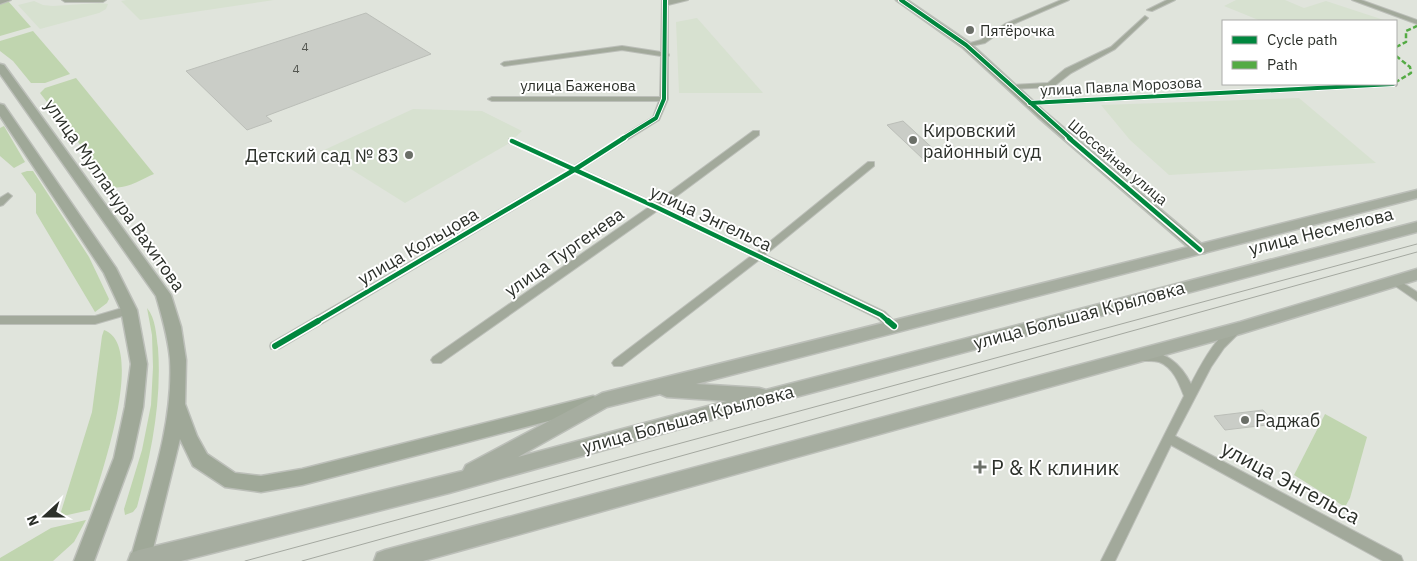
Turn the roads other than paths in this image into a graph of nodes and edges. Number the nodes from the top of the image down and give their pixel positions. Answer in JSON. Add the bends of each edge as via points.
{"nodes":[{"id":1,"x":8,"y":0,"type":"edge"},
{"id":2,"x":65,"y":0,"type":"edge"},
{"id":3,"x":103,"y":0,"type":"edge"},
{"id":4,"x":685,"y":0,"type":"edge"},
{"id":5,"x":901,"y":0,"type":"edge"},
{"id":6,"x":1066,"y":0,"type":"edge"},
{"id":7,"x":1172,"y":0,"type":"edge"},
{"id":8,"x":1354,"y":0,"type":"edge"},
{"id":9,"x":666,"y":1,"type":"edge"},
{"id":10,"x":0,"y":2,"type":"edge"},
{"id":11,"x":1150,"y":10,"type":"dead end"},
{"id":12,"x":1145,"y":18,"type":"dead end"},
{"id":13,"x":1417,"y":22,"type":"edge"},
{"id":14,"x":966,"y":45,"type":"junction"},
{"id":15,"x":666,"y":54,"type":"junction"},
{"id":16,"x":504,"y":64,"type":"dead end"},
{"id":17,"x":0,"y":67,"type":"edge"},
{"id":18,"x":1374,"y":85,"type":"edge"},
{"id":19,"x":1013,"y":86,"type":"junction"},
{"id":20,"x":492,"y":99,"type":"dead end"},
{"id":21,"x":664,"y":99,"type":"junction"},
{"id":22,"x":1030,"y":103,"type":"junction"},
{"id":23,"x":0,"y":107,"type":"edge"},
{"id":24,"x":756,"y":133,"type":"dead end"},
{"id":25,"x":512,"y":141,"type":"dead end"},
{"id":26,"x":871,"y":164,"type":"dead end"},
{"id":27,"x":574,"y":170,"type":"junction"},
{"id":28,"x":1417,"y":194,"type":"edge"},
{"id":29,"x":8,"y":196,"type":"dead end"},
{"id":30,"x":0,"y":203,"type":"edge"},
{"id":31,"x":656,"y":207,"type":"junction"},
{"id":32,"x":1417,"y":227,"type":"edge"},
{"id":33,"x":1200,"y":250,"type":"junction"},
{"id":34,"x":758,"y":256,"type":"junction"},
{"id":35,"x":1235,"y":274,"type":"joint"},
{"id":36,"x":1417,"y":274,"type":"edge"},
{"id":37,"x":1395,"y":281,"type":"junction"},
{"id":38,"x":1417,"y":297,"type":"edge"},
{"id":39,"x":129,"y":310,"type":"junction"},
{"id":40,"x":0,"y":320,"type":"edge"},
{"id":41,"x":894,"y":326,"type":"junction"},
{"id":42,"x":1240,"y":328,"type":"junction"},
{"id":43,"x":275,"y":346,"type":"dead end"},
{"id":44,"x":437,"y":360,"type":"dead end"},
{"id":45,"x":618,"y":363,"type":"dead end"},
{"id":46,"x":1110,"y":364,"type":"junction"},
{"id":47,"x":649,"y":389,"type":"junction"},
{"id":48,"x":773,"y":396,"type":"junction"},
{"id":49,"x":1190,"y":396,"type":"junction"},
{"id":50,"x":602,"y":401,"type":"junction"},
{"id":51,"x":177,"y":405,"type":"junction"},
{"id":52,"x":1168,"y":438,"type":"junction"},
{"id":53,"x":449,"y":484,"type":"junction"},
{"id":54,"x":84,"y":561,"type":"edge"},
{"id":55,"x":140,"y":561,"type":"edge"},
{"id":56,"x":385,"y":561,"type":"edge"},
{"id":57,"x":1108,"y":561,"type":"edge"},
{"id":58,"x":1396,"y":561,"type":"edge"}],
"edges":[{"from":1,"to":10,"type":"street"},
{"from":2,"to":3,"type":"street"},
{"from":4,"to":9,"type":"street"},
{"from":5,"to":14,"type":"main road","name":"Шоссейная улица"},
{"from":6,"to":14,"type":"street","via":[[1007,25],[983,42]]},
{"from":7,"to":11,"type":"street"},
{"from":8,"to":13,"type":"street"},
{"from":9,"to":15,"type":"street"},
{"from":12,"to":19,"type":"street","via":[[1113,48],[1050,84]]},
{"from":14,"to":19,"type":"main road","name":"Шоссейная улица"},
{"from":15,"to":16,"type":"street","via":[[622,48]]},
{"from":15,"to":21,"type":"street"},
{"from":17,"to":51,"type":"main road","name":"улица Мулланура Вахитова","via":[[163,295],[178,354]]},
{"from":18,"to":22,"type":"street","name":"улица Павла Морозова"},
{"from":19,"to":22,"type":"main road","name":"Шоссейная улица"},
{"from":20,"to":21,"type":"street","name":"улица Баженова"},
{"from":21,"to":27,"type":"street","name":"улица Кольцова","via":[[656,118]]},
{"from":22,"to":33,"type":"main road","name":"Шоссейная улица"},
{"from":23,"to":39,"type":"main road","via":[[111,272]]},
{"from":24,"to":31,"type":"street","name":"улица Тургенева"},
{"from":25,"to":27,"type":"street","name":"улица Энгельса"},
{"from":26,"to":34,"type":"street"},
{"from":27,"to":31,"type":"street","name":"улица Энгельса"},
{"from":27,"to":43,"type":"street","name":"улица Кольцова"},
{"from":28,"to":33,"type":"main road"},
{"from":29,"to":30,"type":"street"},
{"from":31,"to":34,"type":"street","name":"улица Энгельса"},
{"from":31,"to":44,"type":"street","name":"улица Тургенева"},
{"from":32,"to":35,"type":"main road","name":"улица Несмелова"},
{"from":33,"to":41,"type":"main road"},
{"from":34,"to":41,"type":"street","name":"улица Энгельса","via":[[881,315]]},
{"from":34,"to":45,"type":"street"},
{"from":35,"to":48,"type":"main road","name":"улица Большая Крыловка"},
{"from":36,"to":37,"type":"main road"},
{"from":37,"to":38,"type":"street"},
{"from":37,"to":42,"type":"main road"},
{"from":39,"to":40,"type":"street","via":[[95,320]]},
{"from":39,"to":54,"type":"main road","via":[[139,364],[134,407],[123,458]]},
{"from":41,"to":47,"type":"main road"},
{"from":42,"to":46,"type":"main road"},
{"from":42,"to":49,"type":"street","via":[[1220,345]]},
{"from":46,"to":49,"type":"street","via":[[1147,356],[1161,358],[1181,374]]},
{"from":46,"to":56,"type":"main road"},
{"from":47,"to":48,"type":"main road"},
{"from":47,"to":50,"type":"main road"},
{"from":48,"to":53,"type":"main road","name":"улица Большая Крыловка"},
{"from":49,"to":52,"type":"street"},
{"from":50,"to":51,"type":"main road","via":[[302,477],[261,484],[232,481],[200,460]]},
{"from":50,"to":53,"type":"main road"},
{"from":51,"to":55,"type":"main road","name":"улица Мулланура Вахитова"},
{"from":52,"to":57,"type":"street"},
{"from":52,"to":58,"type":"street","name":"улица Энгельса"},
{"from":53,"to":55,"type":"main road","name":"улица Большая Крыловка"}]}
